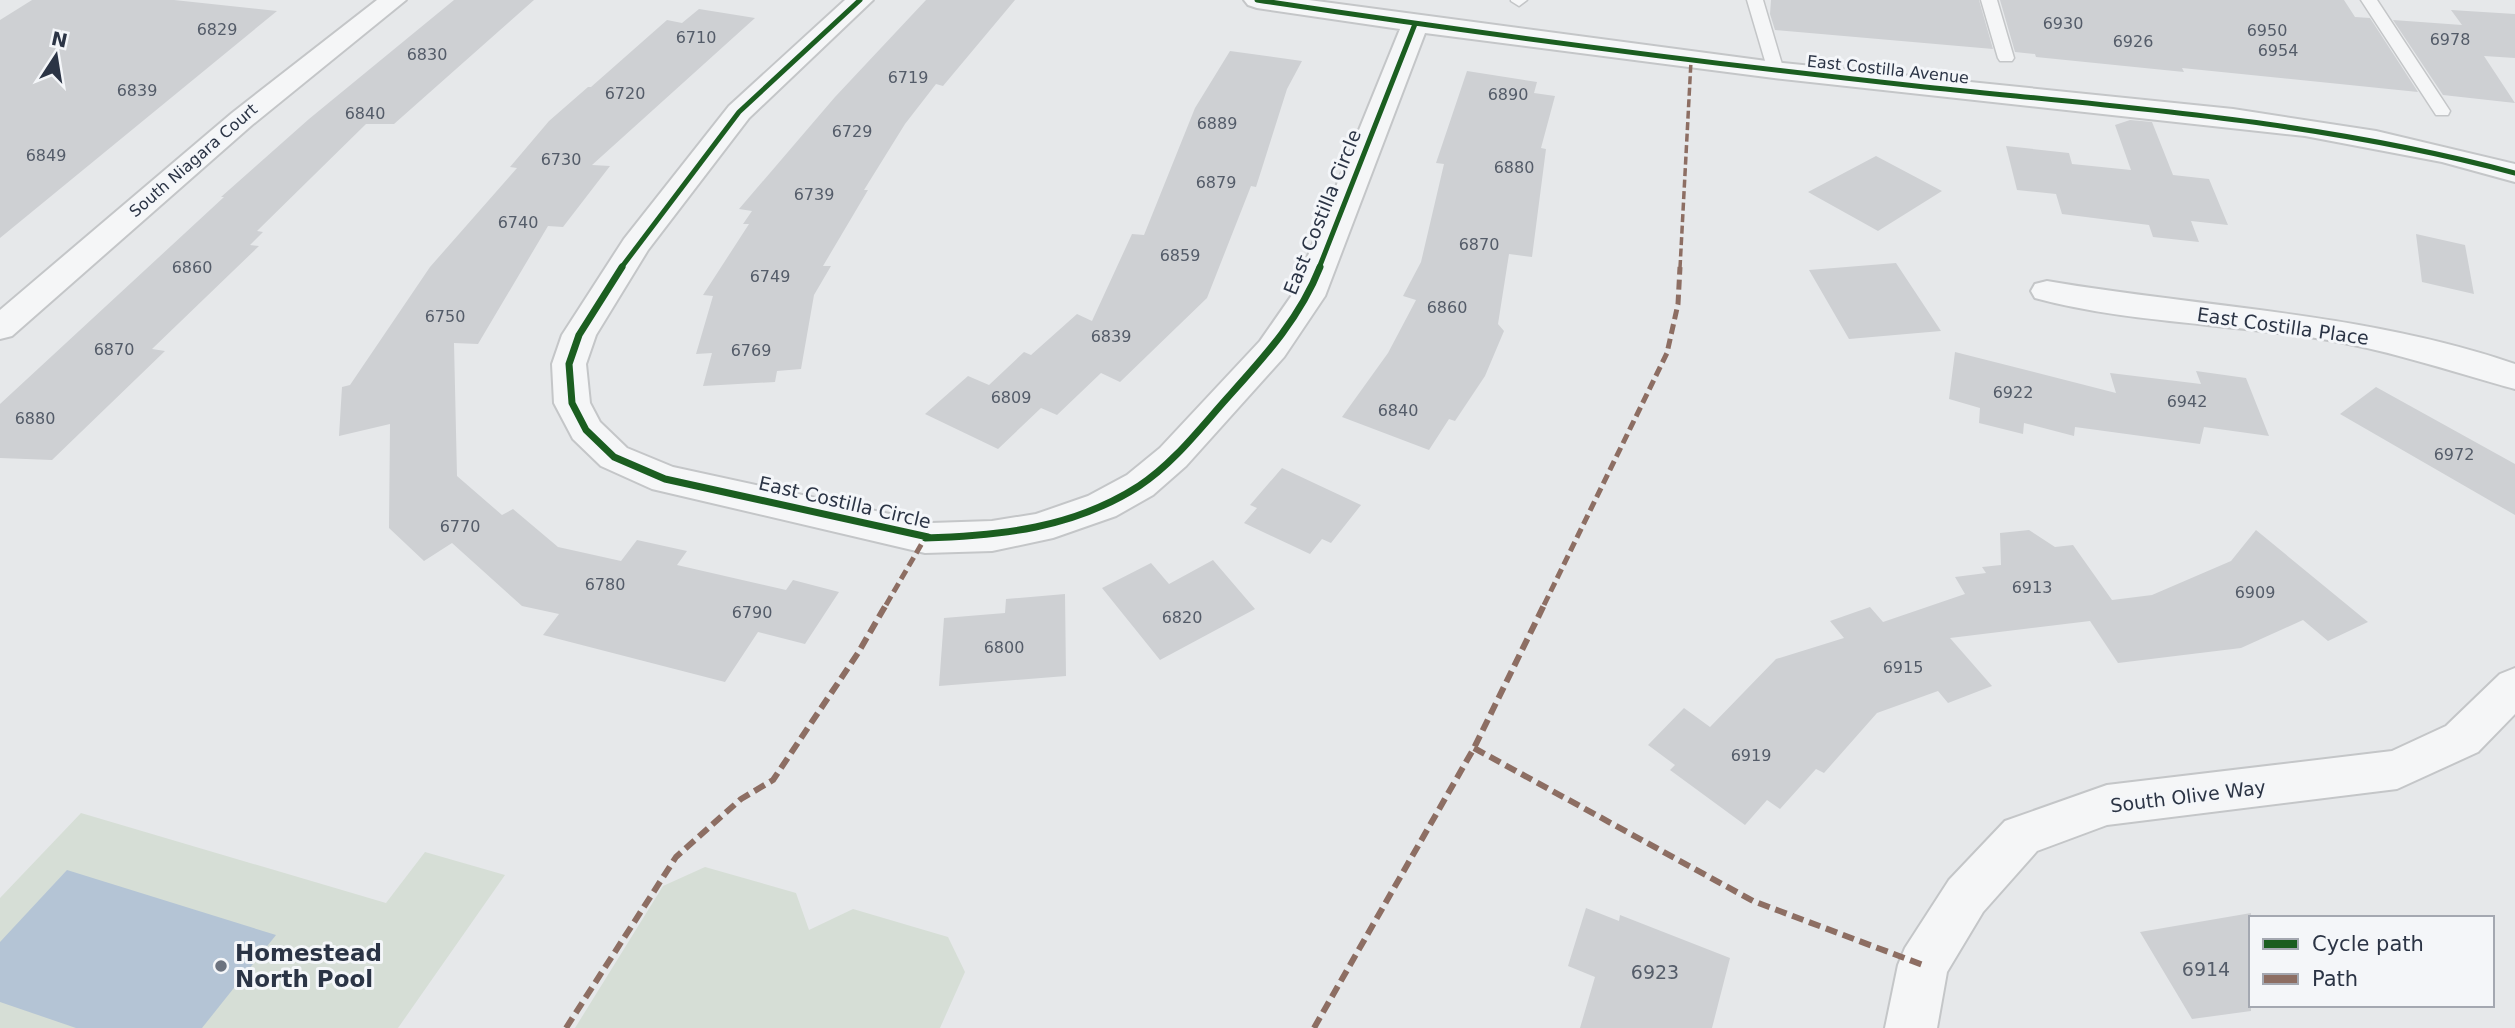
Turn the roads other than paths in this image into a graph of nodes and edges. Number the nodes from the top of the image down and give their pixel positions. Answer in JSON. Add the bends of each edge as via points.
{"nodes":[{"id":1,"x":393,"y":0,"type":"edge"},
{"id":2,"x":860,"y":0,"type":"edge"},
{"id":3,"x":1257,"y":0,"type":"edge"},
{"id":4,"x":1755,"y":0,"type":"edge"},
{"id":5,"x":1989,"y":0,"type":"edge"},
{"id":6,"x":2370,"y":0,"type":"edge"},
{"id":7,"x":1415,"y":24,"type":"junction"},
{"id":8,"x":2006,"y":58,"type":"dead end"},
{"id":9,"x":1776,"y":71,"type":"junction"},
{"id":10,"x":2442,"y":111,"type":"dead end"},
{"id":11,"x":2515,"y":173,"type":"edge"},
{"id":12,"x":2047,"y":291,"type":"dead end"},
{"id":13,"x":0,"y":328,"type":"edge"},
{"id":14,"x":2515,"y":377,"type":"edge"},
{"id":15,"x":2511,"y":696,"type":"edge"},
{"id":16,"x":1911,"y":1028,"type":"edge"}],
"edges":[{"from":1,"to":13,"type":"street","name":"South Niagara Court","via":[[235,123]]},
{"from":2,"to":7,"type":"street","name":"East Costilla Circle","via":[[739,112],[635,246],[579,335],[569,364],[572,403],[586,430],[614,457],[666,479],[925,538],[992,536],[1039,528],[1102,506],[1140,485],[1173,457],[1272,349],[1308,296]]},
{"from":3,"to":7,"type":"street","name":"East Costilla Avenue"},
{"from":4,"to":9,"type":"lane"},
{"from":5,"to":8,"type":"lane"},
{"from":6,"to":10,"type":"lane"},
{"from":7,"to":9,"type":"street","name":"East Costilla Avenue"},
{"from":9,"to":11,"type":"street","name":"East Costilla Avenue","via":[[2292,127],[2418,149]]},
{"from":12,"to":14,"type":"street","name":"East Costilla Place","via":[[2120,305],[2343,331],[2430,350]]},
{"from":15,"to":16,"type":"street","name":"South Olive Way","via":[[2462,739],[2397,770],[2107,805],[2021,836],[1966,897],[1923,965]]}]}
